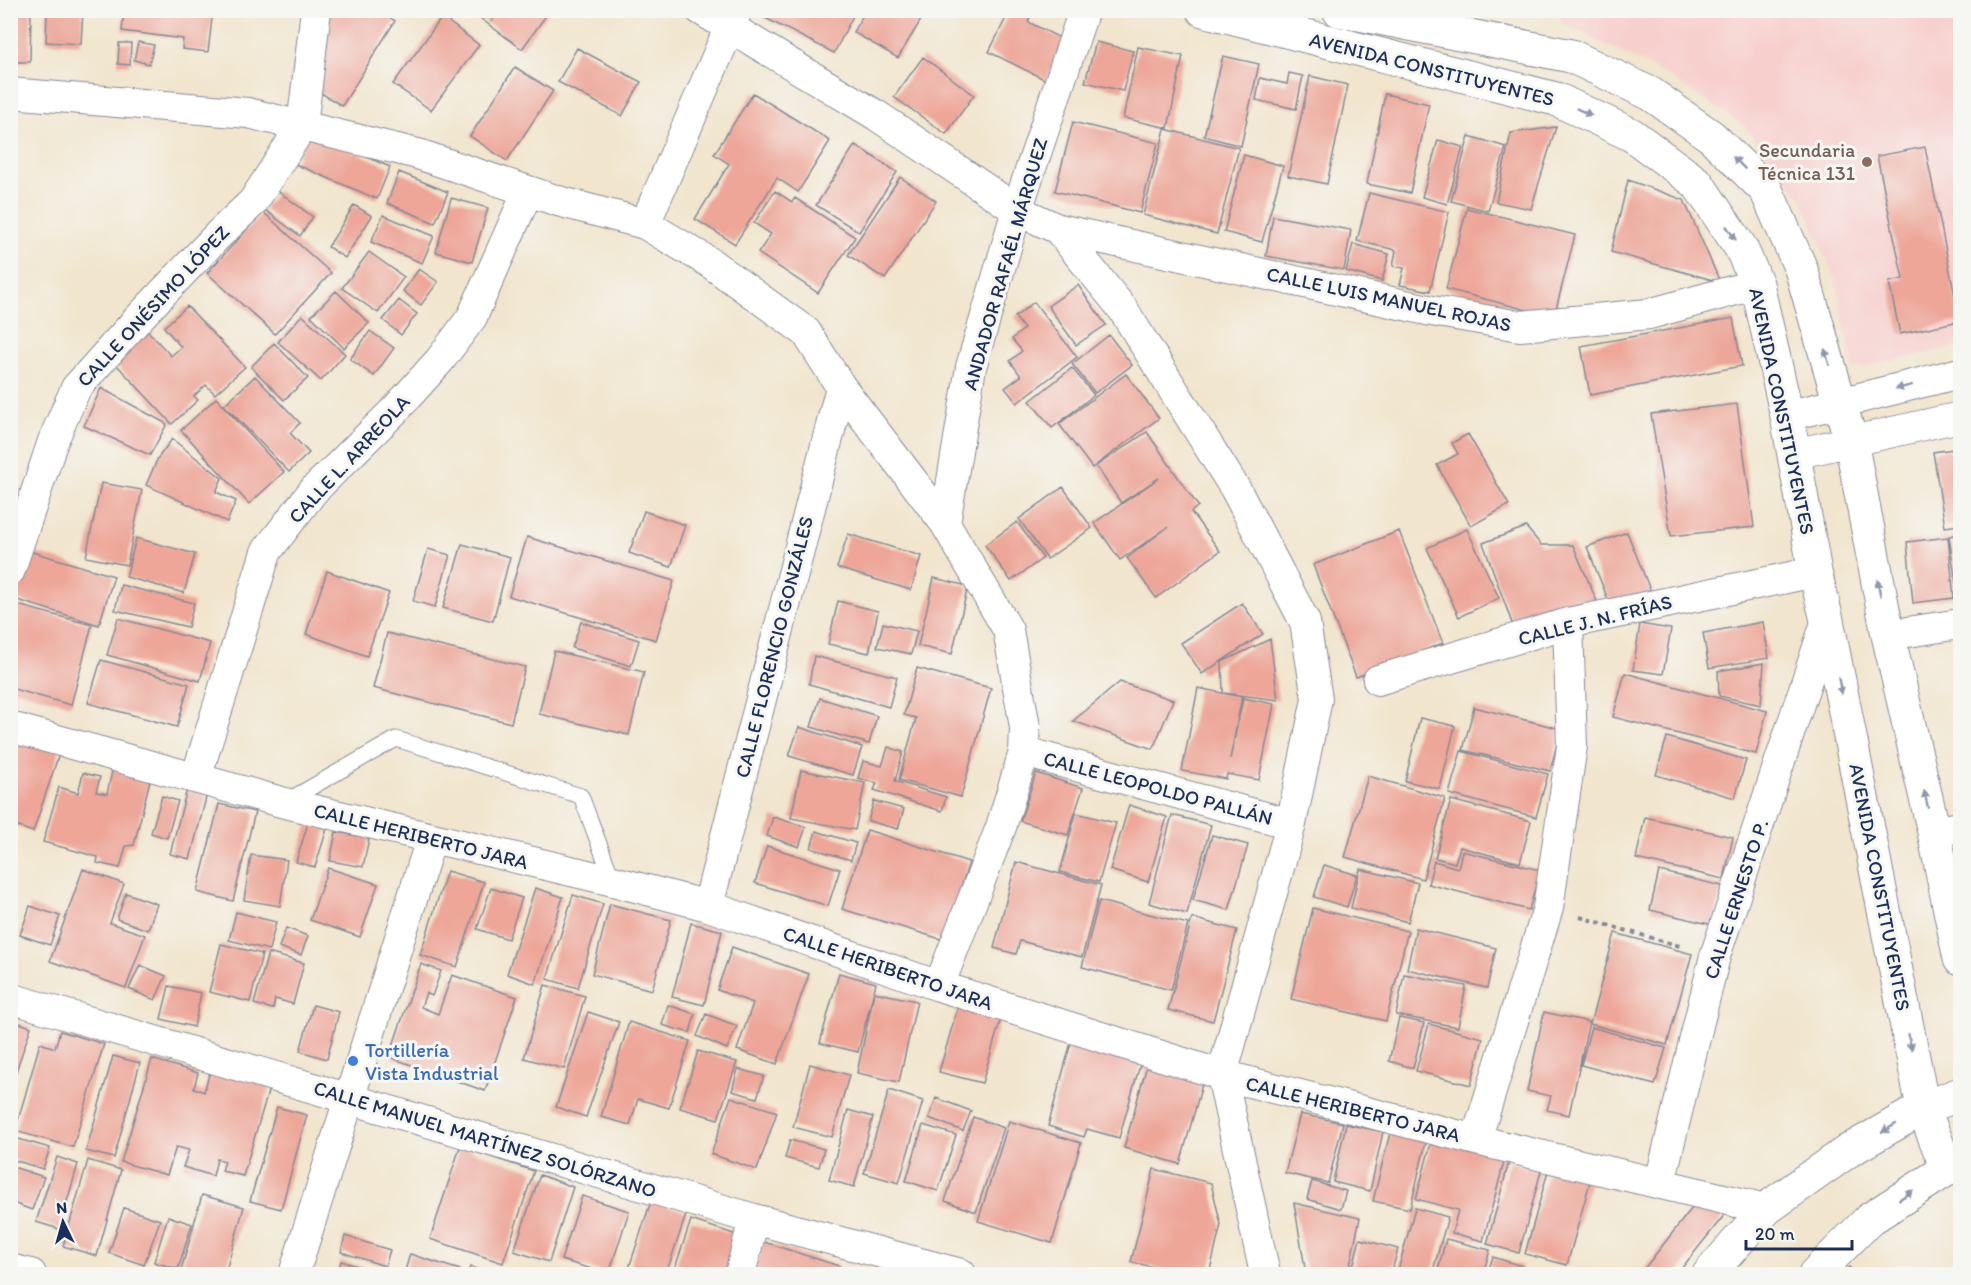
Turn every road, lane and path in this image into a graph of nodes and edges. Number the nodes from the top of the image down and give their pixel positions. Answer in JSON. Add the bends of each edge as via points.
{"nodes":[{"id":1,"x":316,"y":10,"type":"edge"},
{"id":2,"x":701,"y":10,"type":"edge"},
{"id":3,"x":1084,"y":10,"type":"edge"},
{"id":4,"x":1345,"y":11,"type":"edge"},
{"id":5,"x":1221,"y":13,"type":"edge"},
{"id":6,"x":733,"y":19,"type":"edge"},
{"id":7,"x":10,"y":93,"type":"edge"},
{"id":8,"x":302,"y":126,"type":"junction"},
{"id":9,"x":528,"y":191,"type":"junction"},
{"id":10,"x":1017,"y":210,"type":"junction"},
{"id":11,"x":645,"y":224,"type":"junction"},
{"id":12,"x":1058,"y":228,"type":"junction"},
{"id":13,"x":1757,"y":284,"type":"junction"},
{"id":14,"x":1960,"y":373,"type":"edge"},
{"id":15,"x":841,"y":387,"type":"junction"},
{"id":16,"x":1839,"y":404,"type":"junction"},
{"id":17,"x":1786,"y":416,"type":"junction"},
{"id":18,"x":1960,"y":417,"type":"edge"},
{"id":19,"x":1851,"y":441,"type":"junction"},
{"id":20,"x":1794,"y":454,"type":"junction"},
{"id":21,"x":945,"y":523,"type":"junction"},
{"id":22,"x":10,"y":570,"type":"edge"},
{"id":23,"x":1815,"y":572,"type":"junction"},
{"id":24,"x":1827,"y":620,"type":"junction"},
{"id":25,"x":1568,"y":623,"type":"junction"},
{"id":26,"x":1960,"y":624,"type":"edge"},
{"id":27,"x":1888,"y":635,"type":"junction"},
{"id":28,"x":1378,"y":680,"type":"dead end"},
{"id":29,"x":10,"y":726,"type":"edge"},
{"id":30,"x":1024,"y":752,"type":"junction"},
{"id":31,"x":196,"y":778,"type":"junction"},
{"id":32,"x":285,"y":803,"type":"junction"},
{"id":33,"x":1291,"y":824,"type":"junction"},
{"id":34,"x":1947,"y":830,"type":"edge"},
{"id":35,"x":431,"y":839,"type":"junction"},
{"id":36,"x":613,"y":881,"type":"junction"},
{"id":37,"x":708,"y":906,"type":"junction"},
{"id":38,"x":1548,"y":908,"type":"junction"},
{"id":39,"x":1715,"y":956,"type":"junction"},
{"id":40,"x":1960,"y":959,"type":"edge"},
{"id":41,"x":939,"y":986,"type":"junction"},
{"id":42,"x":10,"y":998,"type":"edge"},
{"id":43,"x":1222,"y":1075,"type":"junction"},
{"id":44,"x":1960,"y":1094,"type":"edge"},
{"id":45,"x":349,"y":1098,"type":"junction"},
{"id":46,"x":1923,"y":1108,"type":"junction"},
{"id":47,"x":1476,"y":1140,"type":"junction"},
{"id":48,"x":1954,"y":1164,"type":"edge"},
{"id":49,"x":1660,"y":1182,"type":"junction"},
{"id":50,"x":1766,"y":1209,"type":"junction"},
{"id":51,"x":754,"y":1219,"type":"junction"},
{"id":52,"x":10,"y":1269,"type":"edge"},
{"id":53,"x":31,"y":1275,"type":"edge"},
{"id":54,"x":294,"y":1275,"type":"edge"},
{"id":55,"x":740,"y":1275,"type":"edge"},
{"id":56,"x":961,"y":1275,"type":"edge"},
{"id":57,"x":1265,"y":1275,"type":"edge"},
{"id":58,"x":1708,"y":1275,"type":"edge"},
{"id":59,"x":1815,"y":1275,"type":"edge"}],
"edges":[{"from":1,"to":8,"type":"street"},
{"from":2,"to":6,"type":"street","name":"CALLE LUIS MANUEL ROJAS"},
{"from":3,"to":10,"type":"street","name":"ANDADOR RAFAÉL MÁRQUEZ"},
{"from":16,"to":4,"type":"street","name":"AVENIDA CONSTITUYENTES","one_way":true,"via":[[1801,269],[1766,190],[1712,137],[1651,94],[1571,56]]},
{"from":5,"to":13,"type":"street","name":"AVENIDA CONSTITUYENTES","one_way":true,"via":[[1556,99],[1632,135],[1697,183],[1741,248]]},
{"from":6,"to":10,"type":"street","name":"CALLE LUIS MANUEL ROJAS"},
{"from":6,"to":11,"type":"street"},
{"from":7,"to":8,"type":"street","via":[[248,113]]},
{"from":8,"to":9,"type":"street","via":[[418,154]]},
{"from":8,"to":22,"type":"street","name":"CALLE ONÉSIMO LÓPEZ","via":[[253,202],[138,318],[76,388],[52,441]]},
{"from":9,"to":11,"type":"street"},
{"from":9,"to":31,"type":"street","name":"CALLE L. ARREOLA","via":[[472,316],[441,360],[314,490],[266,552]]},
{"from":10,"to":12,"type":"street","name":"CALLE LUIS MANUEL ROJAS"},
{"from":10,"to":21,"type":"street","name":"ANDADOR RAFAÉL MÁRQUEZ","via":[[970,367]]},
{"from":11,"to":15,"type":"street","via":[[709,262],[806,332]]},
{"from":12,"to":13,"type":"street","name":"CALLE LUIS MANUEL ROJAS","via":[[1432,311],[1520,326],[1649,314]]},
{"from":12,"to":33,"type":"street","via":[[1122,308],[1236,490],[1305,621],[1317,699]]},
{"from":13,"to":17,"type":"street","name":"AVENIDA CONSTITUYENTES"},
{"from":14,"to":16,"type":"street","one_way":true},
{"from":15,"to":21,"type":"street"},
{"from":15,"to":37,"type":"street","name":"CALLE FLORENCIO GONZÁLES"},
{"from":16,"to":17,"type":"street"},
{"from":16,"to":19,"type":"street","name":"AVENIDA CONSTITUYENTES"},
{"from":17,"to":20,"type":"street","name":"AVENIDA CONSTITUYENTES"},
{"from":18,"to":19,"type":"street"},
{"from":19,"to":20,"type":"street"},
{"from":27,"to":19,"type":"street","name":"AVENIDA CONSTITUYENTES","one_way":true},
{"from":20,"to":23,"type":"street","name":"AVENIDA CONSTITUYENTES"},
{"from":21,"to":30,"type":"street","via":[[1008,630],[1025,727]]},
{"from":23,"to":24,"type":"street","name":"AVENIDA CONSTITUYENTES"},
{"from":23,"to":25,"type":"street","name":"CALLE J. N. FRÍAS"},
{"from":24,"to":39,"type":"street","name":"CALLE ERNESTO P."},
{"from":24,"to":46,"type":"street","name":"AVENIDA CONSTITUYENTES","one_way":true},
{"from":25,"to":28,"type":"street","name":"CALLE J. N. FRÍAS"},
{"from":25,"to":38,"type":"street","via":[[1572,746]]},
{"from":26,"to":27,"type":"street"},
{"from":34,"to":27,"type":"street","name":"AVENIDA CONSTITUYENTES","one_way":true},
{"from":29,"to":31,"type":"street","name":"CALLE HERIBERTO JARA"},
{"from":30,"to":33,"type":"street","name":"CALLE LEOPOLDO PALLÁN"},
{"from":30,"to":41,"type":"street","via":[[1001,827]]},
{"from":31,"to":32,"type":"street","name":"CALLE HERIBERTO JARA"},
{"from":32,"to":35,"type":"street","name":"CALLE HERIBERTO JARA"},
{"from":32,"to":36,"type":"lane","via":[[396,739],[581,796]]},
{"from":33,"to":43,"type":"street"},
{"from":34,"to":40,"type":"street","name":"AVENIDA CONSTITUYENTES"},
{"from":35,"to":36,"type":"street","name":"CALLE HERIBERTO JARA"},
{"from":35,"to":45,"type":"street"},
{"from":36,"to":37,"type":"street","name":"CALLE HERIBERTO JARA"},
{"from":37,"to":41,"type":"street","name":"CALLE HERIBERTO JARA"},
{"from":38,"to":39,"type":"path"},
{"from":38,"to":47,"type":"street"},
{"from":39,"to":49,"type":"street","name":"CALLE ERNESTO P."},
{"from":41,"to":43,"type":"street","name":"CALLE HERIBERTO JARA"},
{"from":42,"to":45,"type":"street","name":"CALLE MANUEL MARTÍNEZ SOLÓRZANO"},
{"from":43,"to":47,"type":"street","name":"CALLE HERIBERTO JARA"},
{"from":43,"to":57,"type":"street"},
{"from":44,"to":46,"type":"street"},
{"from":45,"to":51,"type":"street","name":"CALLE MANUEL MARTÍNEZ SOLÓRZANO"},
{"from":45,"to":54,"type":"street"},
{"from":46,"to":48,"type":"street","name":"AVENIDA CONSTITUYENTES"},
{"from":46,"to":50,"type":"street","one_way":true,"via":[[1848,1152]]},
{"from":47,"to":49,"type":"street","name":"CALLE HERIBERTO JARA"},
{"from":59,"to":48,"type":"street","one_way":true,"via":[[1870,1219]]},
{"from":49,"to":50,"type":"street","name":"CALLE HERIBERTO JARA"},
{"from":50,"to":58,"type":"street"},
{"from":51,"to":55,"type":"street"},
{"from":51,"to":56,"type":"street","name":"CALLE MANUEL MARTÍNEZ SOLÓRZANO"},
{"from":52,"to":53,"type":"street"}]}
